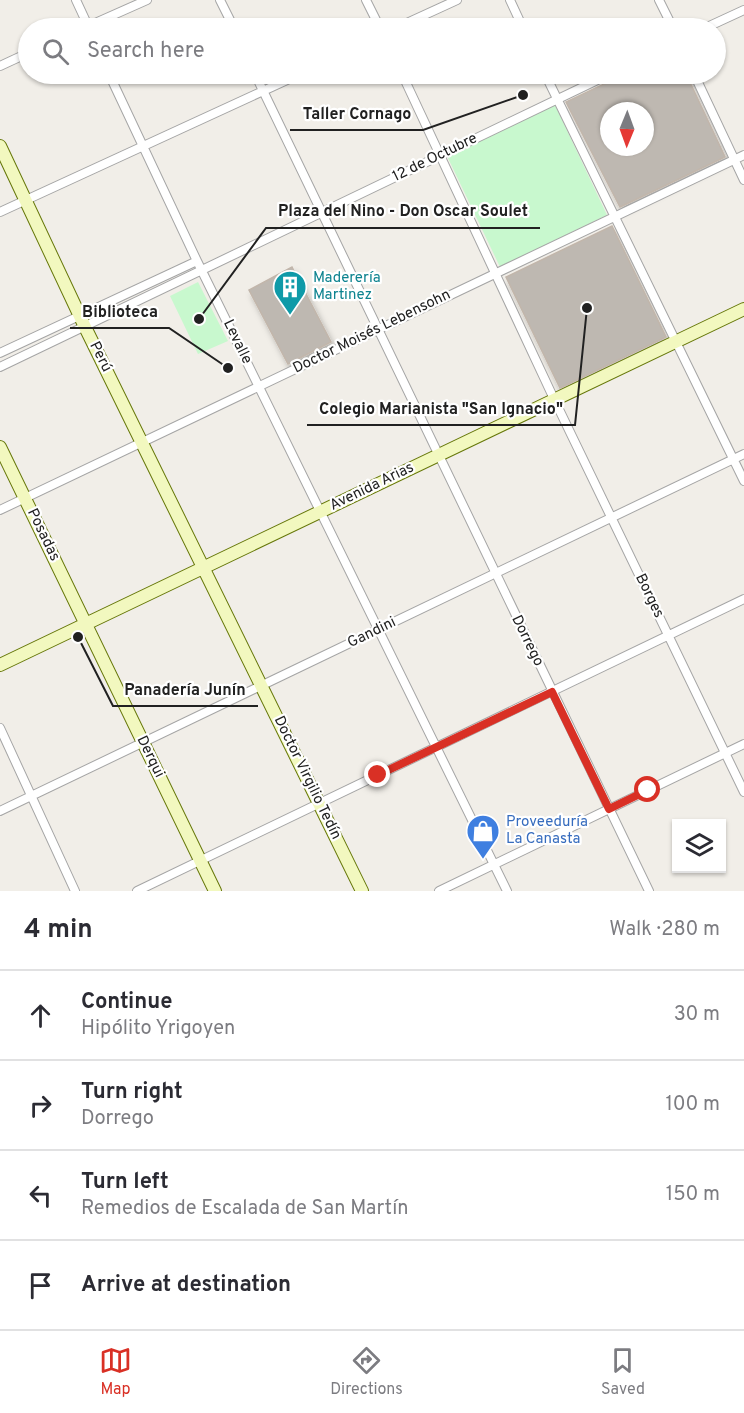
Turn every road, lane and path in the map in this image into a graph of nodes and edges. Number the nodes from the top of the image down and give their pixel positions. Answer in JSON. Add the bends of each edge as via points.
{"nodes":[{"id":1,"x":76,"y":0,"type":"edge"},
{"id":2,"x":147,"y":0,"type":"edge"},
{"id":3,"x":220,"y":0,"type":"edge"},
{"id":4,"x":366,"y":0,"type":"edge"},
{"id":5,"x":457,"y":0,"type":"edge"},
{"id":6,"x":510,"y":0,"type":"edge"},
{"id":7,"x":659,"y":0,"type":"edge"},
{"id":8,"x":744,"y":10,"type":"edge"},
{"id":9,"x":83,"y":18,"type":"edge"},
{"id":10,"x":108,"y":18,"type":"edge"},
{"id":11,"x":229,"y":18,"type":"edge"},
{"id":12,"x":375,"y":18,"type":"edge"},
{"id":13,"x":418,"y":18,"type":"edge"},
{"id":14,"x":518,"y":18,"type":"edge"},
{"id":15,"x":668,"y":18,"type":"edge"},
{"id":16,"x":726,"y":18,"type":"edge"},
{"id":17,"x":18,"y":58,"type":"edge"},
{"id":18,"x":0,"y":66,"type":"edge"},
{"id":19,"x":115,"y":84,"type":"edge"},
{"id":20,"x":260,"y":84,"type":"edge"},
{"id":21,"x":278,"y":84,"type":"edge"},
{"id":22,"x":407,"y":84,"type":"edge"},
{"id":23,"x":550,"y":84,"type":"edge"},
{"id":24,"x":589,"y":84,"type":"edge"},
{"id":25,"x":699,"y":84,"type":"edge"},
{"id":26,"x":263,"y":91,"type":"junction"},
{"id":27,"x":557,"y":99,"type":"junction"},
{"id":28,"x":0,"y":146,"type":"edge"},
{"id":29,"x":143,"y":146,"type":"junction"},
{"id":30,"x":440,"y":155,"type":"junction"},
{"id":31,"x":744,"y":155,"type":"edge"},
{"id":32,"x":735,"y":160,"type":"junction"},
{"id":33,"x":744,"y":180,"type":"edge"},
{"id":34,"x":26,"y":201,"type":"junction"},
{"id":35,"x":0,"y":212,"type":"edge"},
{"id":36,"x":321,"y":213,"type":"junction"},
{"id":37,"x":615,"y":216,"type":"junction"},
{"id":38,"x":196,"y":261,"type":"junction"},
{"id":39,"x":202,"y":272,"type":"junction"},
{"id":40,"x":495,"y":273,"type":"junction"},
{"id":41,"x":744,"y":309,"type":"edge"},
{"id":42,"x":82,"y":321,"type":"junction"},
{"id":43,"x":377,"y":330,"type":"junction"},
{"id":44,"x":677,"y":341,"type":"junction"},
{"id":45,"x":0,"y":353,"type":"edge"},
{"id":46,"x":0,"y":367,"type":"edge"},
{"id":47,"x":259,"y":386,"type":"junction"},
{"id":48,"x":554,"y":399,"type":"junction"},
{"id":49,"x":142,"y":442,"type":"junction"},
{"id":50,"x":0,"y":447,"type":"edge"},
{"id":51,"x":744,"y":454,"type":"edge"},
{"id":52,"x":437,"y":456,"type":"junction"},
{"id":53,"x":734,"y":459,"type":"junction"},
{"id":54,"x":744,"y":481,"type":"edge"},
{"id":55,"x":25,"y":498,"type":"junction"},
{"id":56,"x":0,"y":510,"type":"edge"},
{"id":57,"x":321,"y":511,"type":"junction"},
{"id":58,"x":612,"y":518,"type":"junction"},
{"id":59,"x":204,"y":567,"type":"junction"},
{"id":60,"x":495,"y":574,"type":"junction"},
{"id":61,"x":744,"y":599,"type":"edge"},
{"id":62,"x":86,"y":623,"type":"junction"},
{"id":63,"x":379,"y":630,"type":"junction"},
{"id":64,"x":668,"y":636,"type":"junction"},
{"id":65,"x":0,"y":665,"type":"edge"},
{"id":66,"x":262,"y":686,"type":"junction"},
{"id":67,"x":552,"y":692,"type":"junction"},
{"id":68,"x":0,"y":728,"type":"edge"},
{"id":69,"x":143,"y":742,"type":"junction"},
{"id":70,"x":744,"y":744,"type":"edge"},
{"id":71,"x":436,"y":747,"type":"junction"},
{"id":72,"x":725,"y":753,"type":"junction"},
{"id":73,"x":744,"y":792,"type":"edge"},
{"id":74,"x":31,"y":796,"type":"junction"},
{"id":75,"x":319,"y":803,"type":"junction"},
{"id":76,"x":609,"y":809,"type":"junction"},
{"id":77,"x":0,"y":811,"type":"edge"},
{"id":78,"x":200,"y":861,"type":"junction"},
{"id":79,"x":494,"y":864,"type":"junction"},
{"id":80,"x":75,"y":891,"type":"edge"},
{"id":81,"x":137,"y":891,"type":"edge"},
{"id":82,"x":215,"y":891,"type":"edge"},
{"id":83,"x":362,"y":891,"type":"edge"},
{"id":84,"x":439,"y":891,"type":"edge"},
{"id":85,"x":507,"y":891,"type":"edge"},
{"id":86,"x":649,"y":891,"type":"edge"}],
"edges":[{"from":1,"to":9,"type":"street"},
{"from":2,"to":10,"type":"street"},
{"from":3,"to":11,"type":"street"},
{"from":4,"to":12,"type":"street"},
{"from":5,"to":13,"type":"street"},
{"from":6,"to":14,"type":"street"},
{"from":7,"to":15,"type":"street"},
{"from":8,"to":16,"type":"street"},
{"from":17,"to":18,"type":"street"},
{"from":19,"to":29,"type":"street","name":"Levalle"},
{"from":20,"to":26,"type":"street","name":"Dorrego"},
{"from":21,"to":26,"type":"street"},
{"from":22,"to":30,"type":"street","name":"Borges"},
{"from":23,"to":27,"type":"street"},
{"from":24,"to":27,"type":"street","name":"12 de Octubre"},
{"from":25,"to":32,"type":"street"},
{"from":26,"to":29,"type":"street"},
{"from":26,"to":36,"type":"street","name":"Dorrego"},
{"from":27,"to":30,"type":"street","name":"12 de Octubre"},
{"from":27,"to":37,"type":"street"},
{"from":28,"to":34,"type":"main road","name":"Perú"},
{"from":29,"to":34,"type":"street"},
{"from":29,"to":38,"type":"street","name":"Levalle"},
{"from":30,"to":36,"type":"street","name":"12 de Octubre"},
{"from":30,"to":40,"type":"street","name":"Borges"},
{"from":31,"to":32,"type":"street","name":"Doctor Moisés Lebensohn"},
{"from":32,"to":33,"type":"street"},
{"from":32,"to":37,"type":"street","name":"Doctor Moisés Lebensohn"},
{"from":34,"to":35,"type":"street"},
{"from":34,"to":42,"type":"main road","name":"Perú"},
{"from":36,"to":39,"type":"street","name":"12 de Octubre"},
{"from":36,"to":43,"type":"street","name":"Dorrego"},
{"from":37,"to":40,"type":"street","name":"Doctor Moisés Lebensohn"},
{"from":37,"to":44,"type":"street"},
{"from":38,"to":39,"type":"street","name":"Levalle"},
{"from":38,"to":42,"type":"street","name":"12 de Octubre"},
{"from":39,"to":42,"type":"street","name":"12 de Octubre"},
{"from":39,"to":47,"type":"street","name":"Levalle"},
{"from":40,"to":43,"type":"street","name":"Doctor Moisés Lebensohn"},
{"from":40,"to":48,"type":"street","name":"Borges"},
{"from":41,"to":44,"type":"main road","name":"Avenida Arias"},
{"from":42,"to":45,"type":"street","name":"12 de Octubre"},
{"from":42,"to":46,"type":"street","name":"12 de Octubre"},
{"from":42,"to":49,"type":"main road","name":"Perú"},
{"from":43,"to":47,"type":"street","name":"Doctor Moisés Lebensohn"},
{"from":43,"to":52,"type":"street","name":"Dorrego"},
{"from":44,"to":48,"type":"main road","name":"Avenida Arias"},
{"from":44,"to":53,"type":"street"},
{"from":47,"to":49,"type":"street","name":"Doctor Moisés Lebensohn"},
{"from":47,"to":57,"type":"street","name":"Levalle"},
{"from":48,"to":52,"type":"main road","name":"Avenida Arias"},
{"from":48,"to":58,"type":"street","name":"Borges"},
{"from":49,"to":55,"type":"street","name":"Doctor Moisés Lebensohn"},
{"from":49,"to":59,"type":"main road","name":"Perú"},
{"from":50,"to":55,"type":"main road","name":"Posadas"},
{"from":51,"to":53,"type":"street","name":"Gandini"},
{"from":52,"to":57,"type":"main road","name":"Avenida Arias"},
{"from":52,"to":60,"type":"street","name":"Dorrego"},
{"from":53,"to":54,"type":"street"},
{"from":53,"to":58,"type":"street","name":"Gandini"},
{"from":55,"to":56,"type":"street","name":"Doctor Moisés Lebensohn"},
{"from":55,"to":62,"type":"main road","name":"Posadas"},
{"from":57,"to":59,"type":"main road","name":"Avenida Arias"},
{"from":57,"to":63,"type":"street","name":"Levalle"},
{"from":58,"to":60,"type":"street","name":"Gandini"},
{"from":58,"to":64,"type":"street","name":"Borges"},
{"from":59,"to":62,"type":"main road","name":"Avenida Arias"},
{"from":59,"to":66,"type":"main road","name":"Doctor Virgilio Tedín"},
{"from":60,"to":63,"type":"street","name":"Gandini"},
{"from":60,"to":67,"type":"street","name":"Dorrego"},
{"from":61,"to":64,"type":"street"},
{"from":62,"to":65,"type":"main road","name":"Avenida Arias"},
{"from":62,"to":69,"type":"main road","name":"Derqui"},
{"from":63,"to":66,"type":"street","name":"Gandini"},
{"from":63,"to":71,"type":"street","name":"Levalle"},
{"from":64,"to":67,"type":"street"},
{"from":64,"to":72,"type":"street","name":"Borges"},
{"from":66,"to":69,"type":"street","name":"Gandini"},
{"from":66,"to":75,"type":"main road","name":"Doctor Virgilio Tedín"},
{"from":67,"to":71,"type":"street"},
{"from":67,"to":76,"type":"street","name":"Dorrego"},
{"from":68,"to":74,"type":"street"},
{"from":69,"to":74,"type":"street","name":"Gandini"},
{"from":69,"to":78,"type":"main road","name":"Derqui"},
{"from":70,"to":72,"type":"street"},
{"from":71,"to":75,"type":"street"},
{"from":71,"to":79,"type":"street","name":"Levalle"},
{"from":72,"to":73,"type":"street","name":"Borges"},
{"from":72,"to":76,"type":"street"},
{"from":74,"to":77,"type":"street","name":"Gandini"},
{"from":74,"to":80,"type":"street"},
{"from":75,"to":78,"type":"street"},
{"from":75,"to":83,"type":"main road","name":"Doctor Virgilio Tedín"},
{"from":76,"to":79,"type":"street"},
{"from":76,"to":86,"type":"street","name":"Dorrego"},
{"from":78,"to":81,"type":"street"},
{"from":78,"to":82,"type":"main road","name":"Derqui"},
{"from":79,"to":84,"type":"street"},
{"from":79,"to":85,"type":"street","name":"Levalle"}]}
